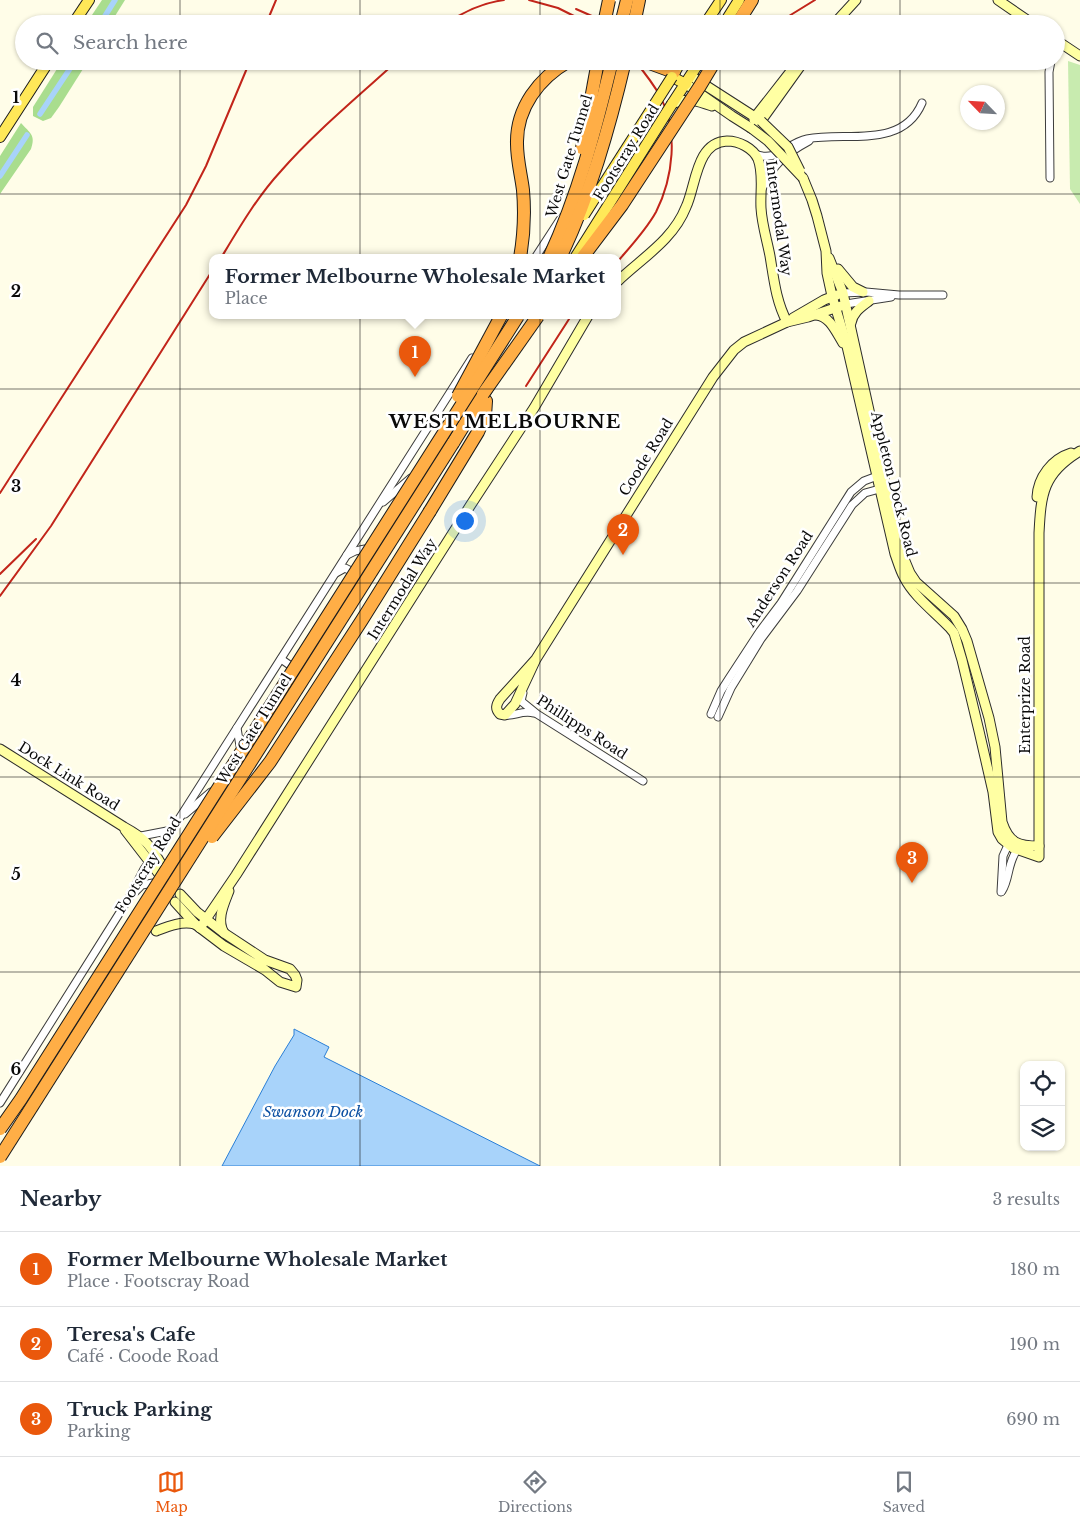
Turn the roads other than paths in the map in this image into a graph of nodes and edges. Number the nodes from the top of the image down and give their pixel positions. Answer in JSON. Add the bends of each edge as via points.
{"nodes":[{"id":1,"x":89,"y":0,"type":"edge"},
{"id":2,"x":609,"y":0,"type":"edge"},
{"id":3,"x":627,"y":0,"type":"edge"},
{"id":4,"x":639,"y":0,"type":"edge"},
{"id":5,"x":721,"y":0,"type":"edge"},
{"id":6,"x":739,"y":0,"type":"edge"},
{"id":7,"x":752,"y":0,"type":"edge"},
{"id":8,"x":856,"y":0,"type":"edge"},
{"id":9,"x":998,"y":0,"type":"edge"},
{"id":10,"x":79,"y":15,"type":"edge"},
{"id":11,"x":606,"y":15,"type":"edge"},
{"id":12,"x":624,"y":15,"type":"edge"},
{"id":13,"x":636,"y":15,"type":"edge"},
{"id":14,"x":711,"y":15,"type":"edge"},
{"id":15,"x":730,"y":15,"type":"edge"},
{"id":16,"x":743,"y":15,"type":"edge"},
{"id":17,"x":842,"y":15,"type":"edge"},
{"id":18,"x":1020,"y":15,"type":"edge"},
{"id":19,"x":1065,"y":48,"type":"edge"},
{"id":20,"x":1080,"y":56,"type":"edge"},
{"id":21,"x":43,"y":70,"type":"edge"},
{"id":22,"x":555,"y":70,"type":"edge"},
{"id":23,"x":596,"y":70,"type":"edge"},
{"id":24,"x":610,"y":70,"type":"edge"},
{"id":25,"x":623,"y":70,"type":"edge"},
{"id":26,"x":663,"y":70,"type":"edge"},
{"id":27,"x":676,"y":70,"type":"edge"},
{"id":28,"x":694,"y":70,"type":"edge"},
{"id":29,"x":707,"y":70,"type":"edge"},
{"id":30,"x":710,"y":70,"type":"edge"},
{"id":31,"x":793,"y":70,"type":"edge"},
{"id":32,"x":797,"y":70,"type":"edge"},
{"id":33,"x":1049,"y":70,"type":"edge"},
{"id":34,"x":673,"y":75,"type":"junction"},
{"id":35,"x":688,"y":80,"type":"junction"},
{"id":36,"x":714,"y":90,"type":"junction"},
{"id":37,"x":922,"y":103,"type":"dead end"},
{"id":38,"x":672,"y":104,"type":"junction"},
{"id":39,"x":724,"y":111,"type":"junction"},
{"id":40,"x":758,"y":119,"type":"junction"},
{"id":41,"x":751,"y":128,"type":"junction"},
{"id":42,"x":0,"y":137,"type":"edge"},
{"id":43,"x":819,"y":137,"type":"junction"},
{"id":44,"x":755,"y":154,"type":"junction"},
{"id":45,"x":803,"y":178,"type":"junction"},
{"id":46,"x":1050,"y":178,"type":"dead end"},
{"id":47,"x":578,"y":192,"type":"dead end"},
{"id":48,"x":761,"y":192,"type":"junction"},
{"id":49,"x":569,"y":209,"type":"junction"},
{"id":50,"x":584,"y":214,"type":"dead end"},
{"id":51,"x":826,"y":253,"type":"junction"},
{"id":52,"x":520,"y":254,"type":"edge"},
{"id":53,"x":538,"y":254,"type":"edge"},
{"id":54,"x":551,"y":254,"type":"edge"},
{"id":55,"x":562,"y":254,"type":"edge"},
{"id":56,"x":578,"y":254,"type":"edge"},
{"id":57,"x":585,"y":254,"type":"edge"},
{"id":58,"x":621,"y":278,"type":"edge"},
{"id":59,"x":828,"y":278,"type":"junction"},
{"id":60,"x":864,"y":292,"type":"junction"},
{"id":61,"x":843,"y":293,"type":"junction"},
{"id":62,"x":899,"y":295,"type":"junction"},
{"id":63,"x":943,"y":295,"type":"dead end"},
{"id":64,"x":832,"y":296,"type":"junction"},
{"id":65,"x":869,"y":301,"type":"junction"},
{"id":66,"x":846,"y":304,"type":"junction"},
{"id":67,"x":835,"y":308,"type":"junction"},
{"id":68,"x":799,"y":314,"type":"junction"},
{"id":69,"x":816,"y":315,"type":"junction"},
{"id":70,"x":498,"y":319,"type":"edge"},
{"id":71,"x":498,"y":319,"type":"edge"},
{"id":72,"x":516,"y":319,"type":"edge"},
{"id":73,"x":529,"y":319,"type":"edge"},
{"id":74,"x":536,"y":319,"type":"edge"},
{"id":75,"x":586,"y":319,"type":"edge"},
{"id":76,"x":788,"y":322,"type":"junction"},
{"id":77,"x":851,"y":325,"type":"junction"},
{"id":78,"x":849,"y":355,"type":"junction"},
{"id":79,"x":485,"y":397,"type":"junction"},
{"id":80,"x":1079,"y":452,"type":"edge"},
{"id":81,"x":414,"y":476,"type":"junction"},
{"id":82,"x":880,"y":476,"type":"junction"},
{"id":83,"x":882,"y":488,"type":"junction"},
{"id":84,"x":372,"y":515,"type":"junction"},
{"id":85,"x":365,"y":549,"type":"joint"},
{"id":86,"x":345,"y":557,"type":"junction"},
{"id":87,"x":351,"y":571,"type":"junction"},
{"id":88,"x":333,"y":577,"type":"junction"},
{"id":89,"x":281,"y":659,"type":"junction"},
{"id":90,"x":536,"y":659,"type":"junction"},
{"id":91,"x":291,"y":666,"type":"junction"},
{"id":92,"x":977,"y":678,"type":"junction"},
{"id":93,"x":537,"y":714,"type":"junction"},
{"id":94,"x":503,"y":715,"type":"junction"},
{"id":95,"x":238,"y":728,"type":"junction"},
{"id":96,"x":982,"y":745,"type":"junction"},
{"id":97,"x":240,"y":746,"type":"junction"},
{"id":98,"x":0,"y":749,"type":"edge"},
{"id":99,"x":643,"y":781,"type":"dead end"},
{"id":100,"x":211,"y":792,"type":"junction"},
{"id":101,"x":179,"y":820,"type":"junction"},
{"id":102,"x":124,"y":827,"type":"junction"},
{"id":103,"x":172,"y":830,"type":"junction"},
{"id":104,"x":141,"y":836,"type":"junction"},
{"id":105,"x":1008,"y":845,"type":"junction"},
{"id":106,"x":1039,"y":846,"type":"junction"},
{"id":107,"x":1017,"y":850,"type":"junction"},
{"id":108,"x":152,"y":857,"type":"junction"},
{"id":109,"x":159,"y":875,"type":"junction"},
{"id":110,"x":236,"y":875,"type":"junction"},
{"id":111,"x":177,"y":880,"type":"junction"},
{"id":112,"x":129,"y":898,"type":"junction"},
{"id":113,"x":206,"y":919,"type":"junction"},
{"id":114,"x":198,"y":926,"type":"junction"},
{"id":115,"x":156,"y":931,"type":"dead end"},
{"id":116,"x":224,"y":932,"type":"junction"},
{"id":117,"x":99,"y":946,"type":"junction"},
{"id":118,"x":109,"y":952,"type":"junction"},
{"id":119,"x":47,"y":1029,"type":"junction"},
{"id":120,"x":56,"y":1036,"type":"junction"},
{"id":121,"x":38,"y":1064,"type":"dead end"},
{"id":122,"x":0,"y":1103,"type":"edge"},
{"id":123,"x":0,"y":1129,"type":"edge"},
{"id":124,"x":0,"y":1157,"type":"edge"}],
"edges":[{"from":1,"to":10,"type":"main road"},
{"from":2,"to":11,"type":"highway","bridge":true},
{"from":3,"to":12,"type":"highway"},
{"from":4,"to":13,"type":"highway"},
{"from":5,"to":14,"type":"main road"},
{"from":6,"to":15,"type":"main road"},
{"from":7,"to":16,"type":"highway"},
{"from":8,"to":17,"type":"street"},
{"from":9,"to":18,"type":"street"},
{"from":19,"to":20,"type":"street"},
{"from":21,"to":42,"type":"main road"},
{"from":22,"to":52,"type":"highway","via":[[529,100],[518,130],[524,222]]},
{"from":23,"to":49,"type":"highway","bridge":true},
{"from":24,"to":49,"type":"highway","name":"West Gate Tunnel","bridge":true,"via":[[596,129]]},
{"from":25,"to":55,"type":"highway","name":"West Gate Tunnel","bridge":true,"via":[[597,167]]},
{"from":26,"to":34,"type":"highway"},
{"from":27,"to":34,"type":"main road","name":"Footscray Road"},
{"from":28,"to":35,"type":"main road","name":"Footscray Road"},
{"from":29,"to":36,"type":"street","bridge":true,"via":[[707,81]]},
{"from":30,"to":57,"type":"highway","bridge":true,"via":[[622,204]]},
{"from":31,"to":40,"type":"street"},
{"from":32,"to":40,"type":"street"},
{"from":33,"to":46,"type":"street"},
{"from":34,"to":35,"type":"main road","name":"Appleton Dock Road"},
{"from":34,"to":50,"type":"main road","name":"Footscray Road","bridge":true},
{"from":35,"to":36,"type":"street","name":"Appleton Dock Road"},
{"from":35,"to":38,"type":"main road","name":"Footscray Road"},
{"from":35,"to":39,"type":"street","name":"Appleton Dock Road"},
{"from":36,"to":40,"type":"street","name":"Appleton Dock Road"},
{"from":37,"to":43,"type":"street","via":[[915,115],[891,132],[866,137]]},
{"from":38,"to":39,"type":"street","via":[[690,100]]},
{"from":38,"to":56,"type":"main road","name":"Footscray Road","bridge":true},
{"from":39,"to":41,"type":"street","name":"Appleton Dock Road"},
{"from":40,"to":41,"type":"street"},
{"from":40,"to":45,"type":"street","name":"Appleton Dock Road","bridge":true,"via":[[788,147]]},
{"from":41,"to":45,"type":"street","name":"Appleton Dock Road","bridge":true},
{"from":43,"to":44,"type":"street","via":[[798,141],[772,156]]},
{"from":43,"to":48,"type":"street","via":[[781,160],[771,170]]},
{"from":44,"to":48,"type":"street","name":"Intermodal Way","via":[[760,166]]},
{"from":44,"to":58,"type":"street","name":"Intermodal Way","via":[[734,142],[719,143],[707,150],[687,206],[673,230]]},
{"from":45,"to":51,"type":"street","name":"Appleton Dock Road","via":[[815,207]]},
{"from":47,"to":53,"type":"street","name":"Footscray Road"},
{"from":48,"to":76,"type":"street","name":"Intermodal Way","via":[[763,225],[777,297]]},
{"from":49,"to":54,"type":"highway","name":"West Gate Tunnel","bridge":true},
{"from":51,"to":59,"type":"street","name":"Appleton Dock Road"},
{"from":51,"to":60,"type":"street","via":[[853,287]]},
{"from":51,"to":61,"type":"street","name":"Appleton Dock Road"},
{"from":59,"to":64,"type":"street","name":"Appleton Dock Road"},
{"from":59,"to":68,"type":"street","via":[[824,292]]},
{"from":60,"to":61,"type":"street","name":"Coode Road"},
{"from":60,"to":62,"type":"street","name":"Coode Road"},
{"from":61,"to":64,"type":"street","name":"Coode Road"},
{"from":61,"to":66,"type":"street","name":"Appleton Dock Road"},
{"from":62,"to":63,"type":"street","name":"Coode Road"},
{"from":62,"to":65,"type":"street","name":"Coode Road"},
{"from":64,"to":67,"type":"street","name":"Appleton Dock Road"},
{"from":64,"to":68,"type":"street","name":"Coode Road"},
{"from":65,"to":66,"type":"street","name":"Coode Road"},
{"from":65,"to":77,"type":"street","via":[[856,311]]},
{"from":66,"to":67,"type":"street","name":"Coode Road"},
{"from":66,"to":77,"type":"street","name":"Appleton Dock Road"},
{"from":67,"to":69,"type":"street","name":"Coode Road"},
{"from":67,"to":78,"type":"street","name":"Appleton Dock Road"},
{"from":68,"to":76,"type":"street","name":"Coode Road"},
{"from":69,"to":76,"type":"street","name":"Coode Road"},
{"from":69,"to":78,"type":"street","via":[[826,318]]},
{"from":70,"to":81,"type":"highway","bridge":true},
{"from":71,"to":84,"type":"street","name":"Footscray Road"},
{"from":72,"to":81,"type":"highway","name":"West Gate Tunnel","bridge":true},
{"from":73,"to":79,"type":"highway","name":"West Gate Tunnel","bridge":true},
{"from":74,"to":79,"type":"highway","bridge":true},
{"from":75,"to":110,"type":"street","name":"Intermodal Way","via":[[534,408]]},
{"from":76,"to":90,"type":"street","name":"Coode Road","via":[[744,342],[726,359]]},
{"from":77,"to":82,"type":"street","name":"Appleton Dock Road"},
{"from":78,"to":82,"type":"street","name":"Appleton Dock Road"},
{"from":79,"to":111,"type":"highway","name":"West Gate Tunnel","bridge":true},
{"from":79,"to":111,"type":"highway","bridge":true,"via":[[485,416],[478,432],[362,620],[270,762]]},
{"from":80,"to":106,"type":"street","name":"Enterprize Road","via":[[1058,468],[1049,480],[1040,510]]},
{"from":81,"to":84,"type":"street","name":"Footscray Road"},
{"from":81,"to":123,"type":"highway","name":"West Gate Tunnel","bridge":true,"via":[[152,895]]},
{"from":82,"to":83,"type":"street","name":"Appleton Dock Road"},
{"from":82,"to":83,"type":"street","name":"Anderson Road","via":[[864,481],[851,492],[721,691],[714,716],[852,505],[865,493]]},
{"from":83,"to":92,"type":"street","name":"Appleton Dock Road","via":[[910,573],[954,616],[967,641]]},
{"from":83,"to":96,"type":"street","name":"Appleton Dock Road","via":[[895,554],[904,577],[954,633]]},
{"from":84,"to":86,"type":"street","name":"Footscray Road"},
{"from":85,"to":86,"type":"street","name":"Footscray Road"},
{"from":85,"to":87,"type":"main road","name":"Footscray Road"},
{"from":86,"to":88,"type":"street","name":"Footscray Road"},
{"from":87,"to":88,"type":"street","via":[[342,568]]},
{"from":87,"to":91,"type":"main road","name":"Footscray Road"},
{"from":88,"to":89,"type":"street","name":"Footscray Road"},
{"from":89,"to":91,"type":"street"},
{"from":89,"to":95,"type":"street","name":"Footscray Road"},
{"from":90,"to":93,"type":"street","name":"Phillipps Road","via":[[521,700]]},
{"from":90,"to":94,"type":"street","name":"Coode Road","via":[[515,704]]},
{"from":90,"to":94,"type":"street","name":"Coode Road","via":[[501,696],[497,709]]},
{"from":91,"to":97,"type":"main road","name":"Footscray Road"},
{"from":92,"to":96,"type":"street","via":[[988,734],[986,743]]},
{"from":92,"to":106,"type":"street","name":"Appleton Dock Road","via":[[995,747],[1004,828],[1017,843]]},
{"from":93,"to":94,"type":"street"},
{"from":93,"to":99,"type":"street","name":"Phillipps Road"},
{"from":95,"to":97,"type":"street"},
{"from":95,"to":101,"type":"street","name":"Footscray Road"},
{"from":96,"to":105,"type":"street","name":"Appleton Dock Road","via":[[998,832]]},
{"from":97,"to":100,"type":"main road","name":"Footscray Road"},
{"from":98,"to":102,"type":"street","name":"Dock Link Road"},
{"from":100,"to":101,"type":"street","name":"Footscray Road"},
{"from":100,"to":109,"type":"main road","name":"Footscray Road"},
{"from":101,"to":103,"type":"street","name":"Footscray Road"},
{"from":102,"to":104,"type":"street","name":"Dock Link Road"},
{"from":102,"to":108,"type":"street","name":"Dock Link Road"},
{"from":103,"to":104,"type":"street"},
{"from":103,"to":108,"type":"street","name":"Footscray Road"},
{"from":104,"to":108,"type":"street","name":"Dock Link Road"},
{"from":105,"to":107,"type":"street"},
{"from":105,"to":107,"type":"street","via":[[1003,856],[1001,892]]},
{"from":106,"to":107,"type":"street","name":"Enterprize Road","via":[[1039,857]]},
{"from":108,"to":109,"type":"street","name":"Dock Link Road"},
{"from":108,"to":112,"type":"street","name":"Footscray Road"},
{"from":109,"to":112,"type":"street"},
{"from":109,"to":118,"type":"main road","name":"Footscray Road"},
{"from":110,"to":113,"type":"street","name":"Intermodal Way"},
{"from":110,"to":116,"type":"street","name":"Intermodal Way","via":[[221,914],[220,924]]},
{"from":111,"to":124,"type":"highway","name":"West Gate Tunnel","bridge":true},
{"from":112,"to":117,"type":"street","name":"Footscray Road"},
{"from":113,"to":114,"type":"street","name":"Intermodal Way"},
{"from":113,"to":114,"type":"street","via":[[177,898]]},
{"from":113,"to":116,"type":"street"},
{"from":114,"to":115,"type":"street","via":[[184,923]]},
{"from":114,"to":116,"type":"street","via":[[280,982],[296,987],[297,980],[290,969],[265,960]]},
{"from":117,"to":118,"type":"street"},
{"from":117,"to":119,"type":"street","name":"Footscray Road"},
{"from":118,"to":120,"type":"main road","name":"Footscray Road"},
{"from":119,"to":120,"type":"street"},
{"from":119,"to":122,"type":"street","name":"Footscray Road"},
{"from":120,"to":121,"type":"main road","name":"Footscray Road"}]}
